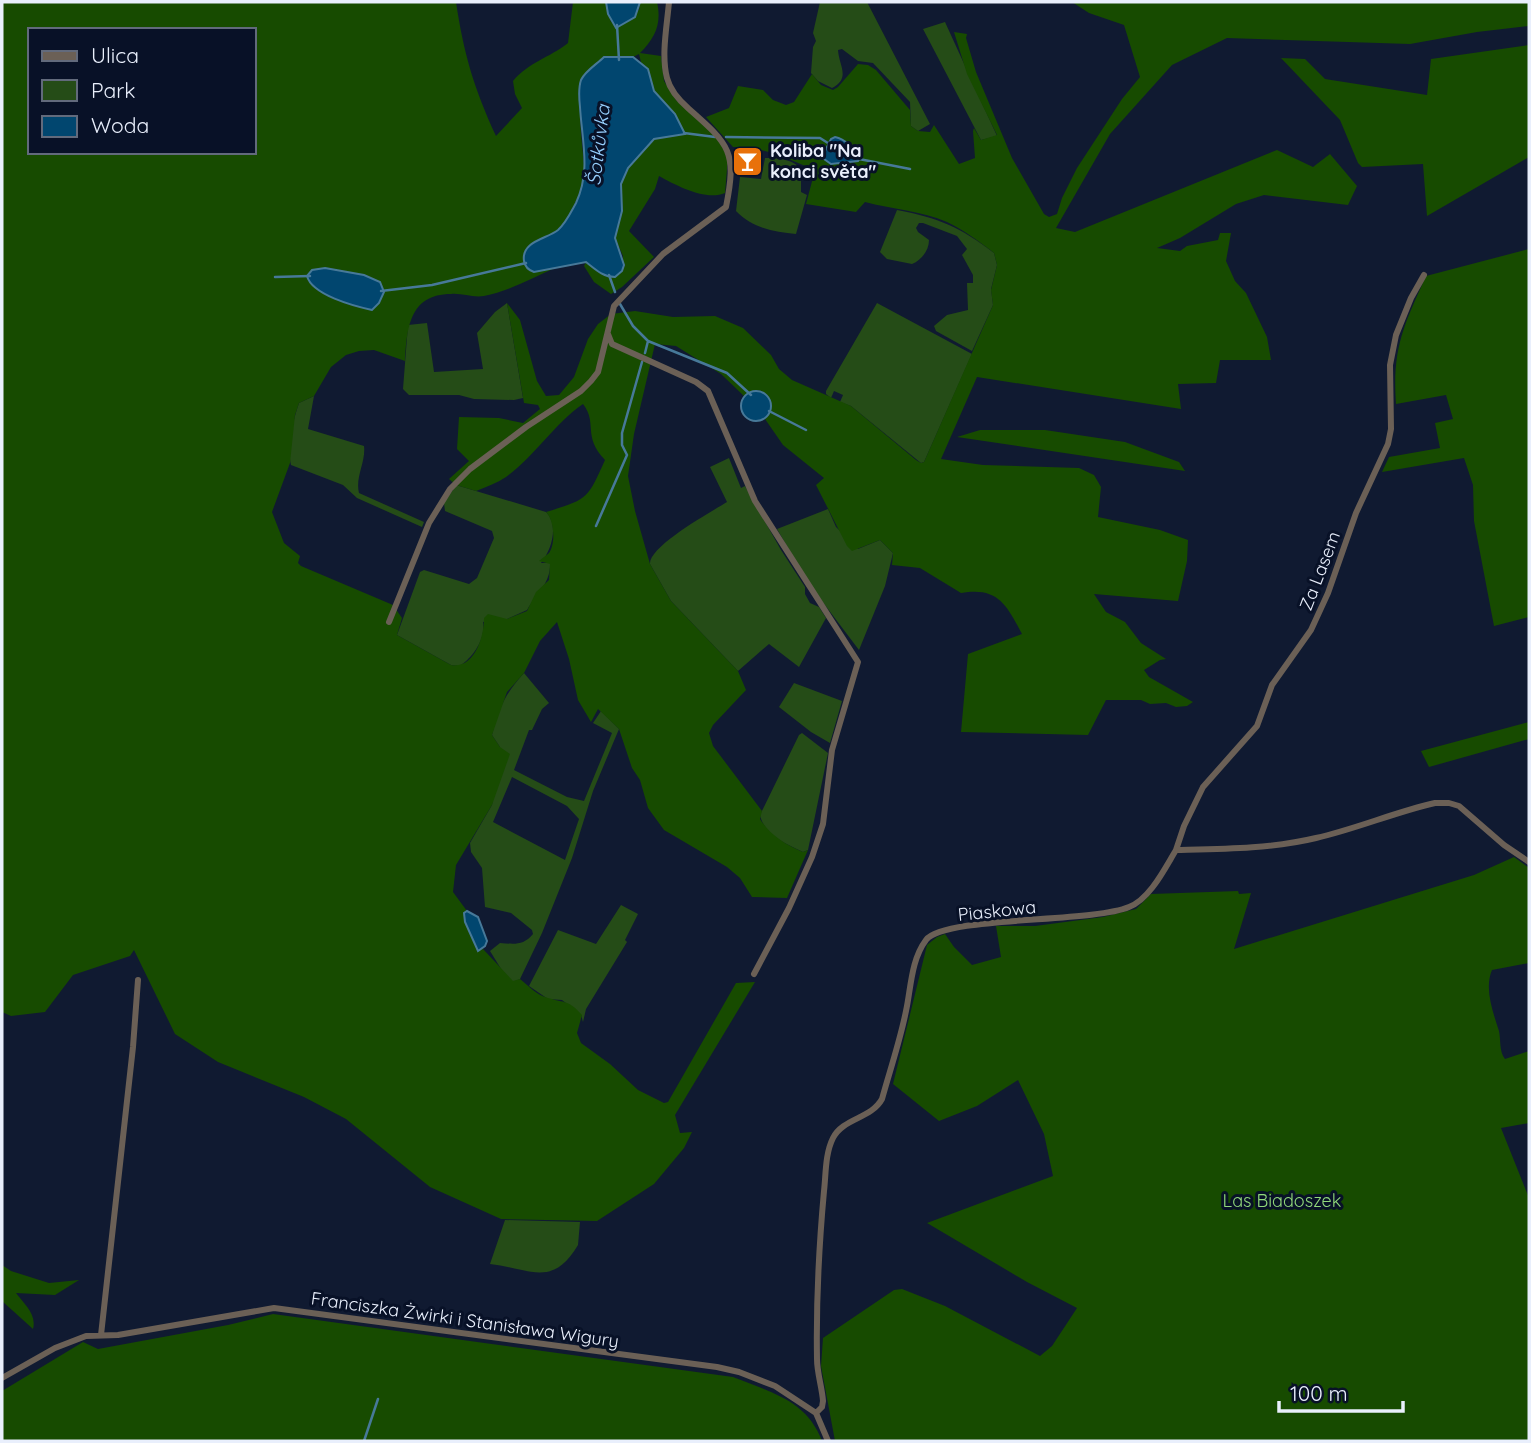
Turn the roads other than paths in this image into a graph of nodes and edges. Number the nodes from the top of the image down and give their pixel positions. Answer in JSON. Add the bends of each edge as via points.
{"nodes":[{"id":1,"x":669,"y":2,"type":"edge"},
{"id":2,"x":1424,"y":275,"type":"dead end"},
{"id":3,"x":607,"y":331,"type":"junction"},
{"id":4,"x":389,"y":622,"type":"dead end"},
{"id":5,"x":1176,"y":850,"type":"junction"},
{"id":6,"x":1529,"y":862,"type":"edge"},
{"id":7,"x":754,"y":974,"type":"dead end"},
{"id":8,"x":138,"y":980,"type":"dead end"},
{"id":9,"x":102,"y":1335,"type":"junction"},
{"id":10,"x":2,"y":1378,"type":"edge"},
{"id":11,"x":816,"y":1413,"type":"junction"},
{"id":12,"x":828,"y":1441,"type":"edge"}],
"edges":[{"from":1,"to":3,"type":"street","via":[[667,80],[681,102],[724,142],[730,154],[726,207],[663,254],[614,306]]},
{"from":2,"to":5,"type":"street","name":"Za Lasem","via":[[1405,312],[1391,358],[1388,444],[1356,513],[1320,611],[1272,685],[1256,726],[1203,787]]},
{"from":3,"to":4,"type":"street","via":[[598,372],[591,381],[470,469],[450,489],[429,523]]},
{"from":3,"to":7,"type":"street","via":[[612,344],[708,391],[755,501],[858,662],[832,750],[823,824],[812,857]]},
{"from":5,"to":6,"type":"street","via":[[1315,839],[1443,803],[1459,806]]},
{"from":5,"to":11,"type":"street","name":"Piaskowa","via":[[1142,899],[1130,907],[962,927],[934,933],[924,943],[882,1099],[870,1113],[837,1131],[827,1159],[817,1360],[823,1401]]},
{"from":8,"to":9,"type":"street"},
{"from":9,"to":10,"type":"street","name":"Franciszka Żwirki i Stanisława Wigury","via":[[55,1348]]},
{"from":9,"to":11,"type":"street","name":"Franciszka Żwirki i Stanisława Wigury","via":[[189,1325],[274,1308],[717,1367],[775,1386]]},
{"from":11,"to":12,"type":"street"}]}
